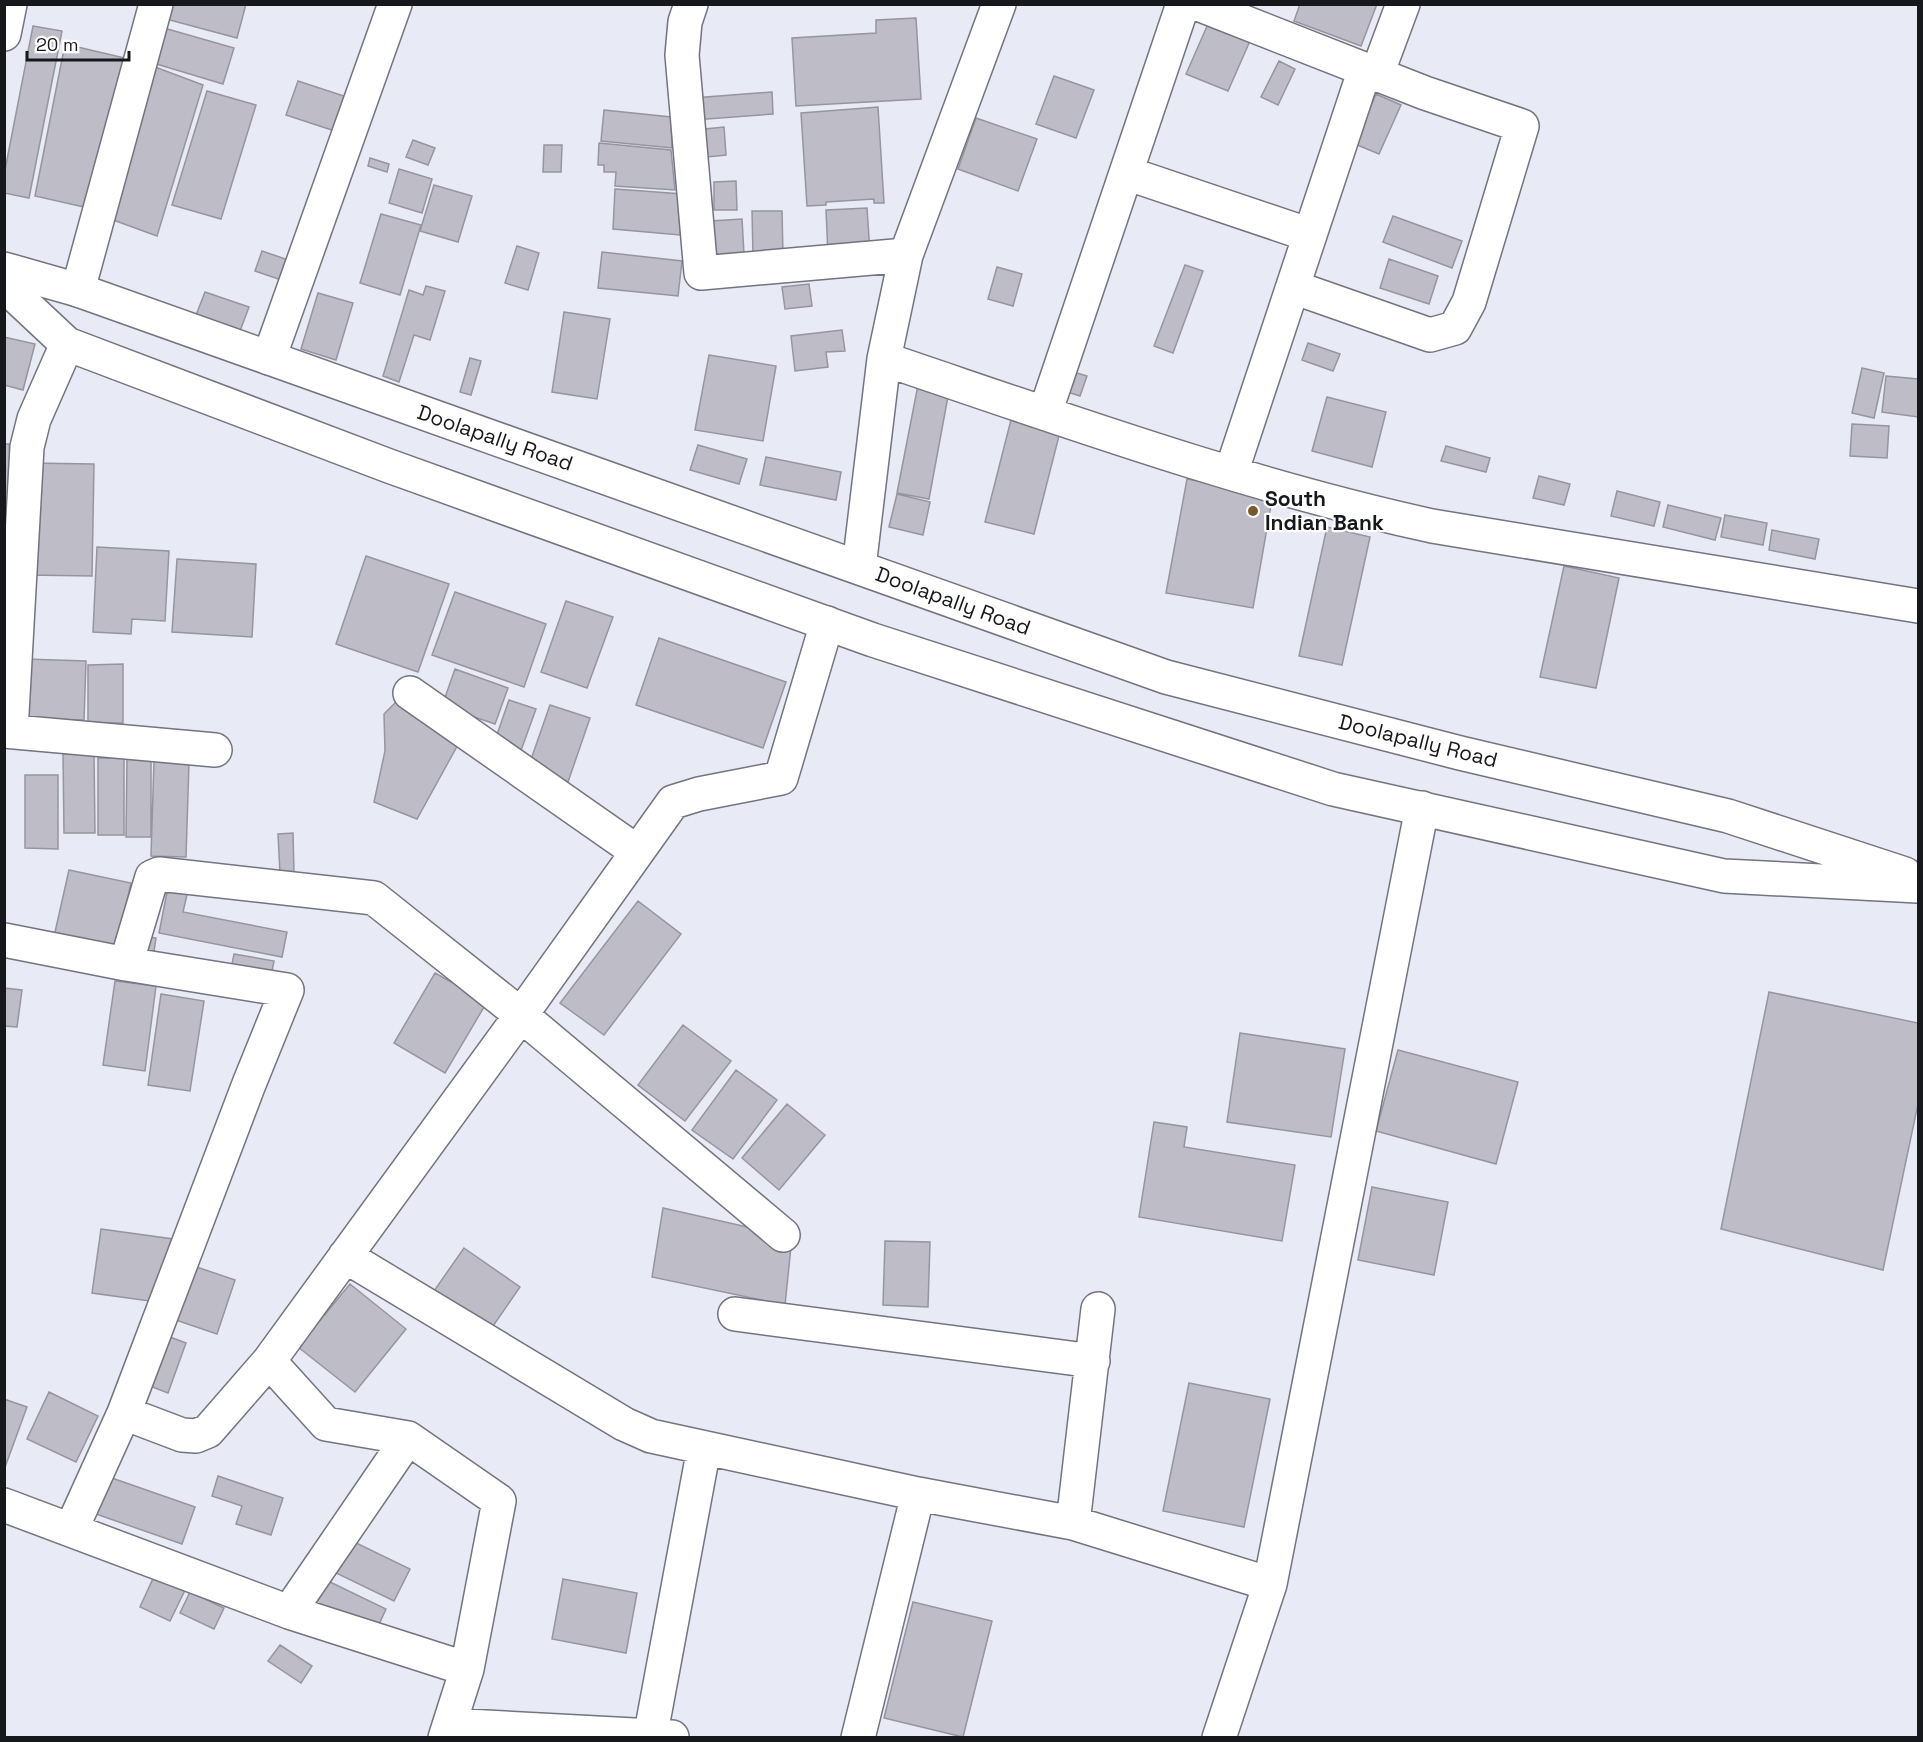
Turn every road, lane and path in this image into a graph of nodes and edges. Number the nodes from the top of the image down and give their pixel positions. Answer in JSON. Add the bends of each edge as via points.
{"nodes":[{"id":1,"x":10,"y":4,"type":"edge"},
{"id":2,"x":156,"y":4,"type":"edge"},
{"id":3,"x":395,"y":4,"type":"edge"},
{"id":4,"x":691,"y":4,"type":"edge"},
{"id":5,"x":999,"y":4,"type":"edge"},
{"id":6,"x":1184,"y":4,"type":"edge"},
{"id":7,"x":1198,"y":4,"type":"edge"},
{"id":8,"x":1403,"y":4,"type":"edge"},
{"id":9,"x":4,"y":34,"type":"edge"},
{"id":10,"x":1371,"y":72,"type":"junction"},
{"id":11,"x":1126,"y":173,"type":"junction"},
{"id":12,"x":1310,"y":235,"type":"junction"},
{"id":13,"x":906,"y":255,"type":"junction"},
{"id":14,"x":4,"y":270,"type":"edge"},
{"id":15,"x":4,"y":285,"type":"edge"},
{"id":16,"x":1293,"y":287,"type":"junction"},
{"id":17,"x":78,"y":290,"type":"junction"},
{"id":18,"x":66,"y":344,"type":"junction"},
{"id":19,"x":268,"y":358,"type":"junction"},
{"id":20,"x":884,"y":359,"type":"junction"},
{"id":21,"x":1045,"y":413,"type":"junction"},
{"id":22,"x":1231,"y":473,"type":"junction"},
{"id":23,"x":859,"y":567,"type":"junction"},
{"id":24,"x":1918,"y":606,"type":"edge"},
{"id":25,"x":827,"y":623,"type":"junction"},
{"id":26,"x":410,"y":693,"type":"dead end"},
{"id":27,"x":8,"y":730,"type":"edge"},
{"id":28,"x":215,"y":750,"type":"dead end"},
{"id":29,"x":1422,"y":808,"type":"junction"},
{"id":30,"x":636,"y":851,"type":"junction"},
{"id":31,"x":1918,"y":879,"type":"edge"},
{"id":32,"x":1918,"y":886,"type":"edge"},
{"id":33,"x":4,"y":940,"type":"edge"},
{"id":34,"x":126,"y":964,"type":"junction"},
{"id":35,"x":521,"y":1015,"type":"junction"},
{"id":36,"x":783,"y":1235,"type":"dead end"},
{"id":37,"x":345,"y":1256,"type":"junction"},
{"id":38,"x":1098,"y":1310,"type":"dead end"},
{"id":39,"x":735,"y":1314,"type":"dead end"},
{"id":40,"x":269,"y":1361,"type":"junction"},
{"id":41,"x":1093,"y":1361,"type":"junction"},
{"id":42,"x":124,"y":1413,"type":"junction"},
{"id":43,"x":408,"y":1438,"type":"junction"},
{"id":44,"x":704,"y":1448,"type":"junction"},
{"id":45,"x":918,"y":1494,"type":"junction"},
{"id":46,"x":4,"y":1505,"type":"edge"},
{"id":47,"x":1073,"y":1523,"type":"junction"},
{"id":48,"x":71,"y":1530,"type":"junction"},
{"id":49,"x":1270,"y":1584,"type":"junction"},
{"id":50,"x":290,"y":1612,"type":"junction"},
{"id":51,"x":467,"y":1669,"type":"junction"},
{"id":52,"x":447,"y":1731,"type":"edge"},
{"id":53,"x":658,"y":1737,"type":"edge"},
{"id":54,"x":858,"y":1737,"type":"edge"},
{"id":55,"x":1220,"y":1737,"type":"edge"}],
"edges":[{"from":1,"to":9,"type":"street"},
{"from":2,"to":17,"type":"street"},
{"from":3,"to":19,"type":"street"},
{"from":4,"to":13,"type":"street","via":[[682,55],[701,273]]},
{"from":5,"to":13,"type":"street"},
{"from":6,"to":11,"type":"street"},
{"from":7,"to":10,"type":"street"},
{"from":8,"to":10,"type":"street"},
{"from":10,"to":12,"type":"street"},
{"from":10,"to":16,"type":"street","via":[[1522,126],[1469,302],[1455,328],[1430,335]]},
{"from":11,"to":12,"type":"street"},
{"from":11,"to":21,"type":"street"},
{"from":12,"to":16,"type":"street"},
{"from":13,"to":20,"type":"street"},
{"from":14,"to":17,"type":"street","name":"Doolapally Road"},
{"from":15,"to":18,"type":"street"},
{"from":16,"to":22,"type":"street"},
{"from":17,"to":19,"type":"street","name":"Doolapally Road"},
{"from":18,"to":25,"type":"street","via":[[389,466]]},
{"from":18,"to":27,"type":"street","via":[[34,419],[27,447]]},
{"from":19,"to":23,"type":"street","name":"Doolapally Road"},
{"from":20,"to":21,"type":"street"},
{"from":20,"to":23,"type":"street"},
{"from":21,"to":22,"type":"street"},
{"from":22,"to":24,"type":"street","via":[[1432,526]]},
{"from":23,"to":31,"type":"street","name":"Doolapally Road","via":[[1166,677],[1728,816]]},
{"from":25,"to":29,"type":"street","via":[[1333,789]]},
{"from":25,"to":30,"type":"street","via":[[781,778],[673,802]]},
{"from":26,"to":30,"type":"street"},
{"from":27,"to":28,"type":"street"},
{"from":29,"to":32,"type":"street","via":[[1724,876]]},
{"from":29,"to":49,"type":"street"},
{"from":30,"to":35,"type":"street"},
{"from":33,"to":34,"type":"street"},
{"from":34,"to":35,"type":"street","via":[[152,877],[159,874],[374,898]]},
{"from":34,"to":42,"type":"street","via":[[288,990]]},
{"from":35,"to":36,"type":"street"},
{"from":35,"to":37,"type":"street"},
{"from":37,"to":40,"type":"street"},
{"from":37,"to":44,"type":"street","via":[[624,1424],[651,1436]]},
{"from":38,"to":41,"type":"street"},
{"from":39,"to":41,"type":"street"},
{"from":40,"to":42,"type":"street","via":[[208,1431],[196,1436],[182,1435]]},
{"from":40,"to":43,"type":"street","via":[[326,1424]]},
{"from":41,"to":47,"type":"street"},
{"from":42,"to":48,"type":"street"},
{"from":43,"to":50,"type":"street"},
{"from":43,"to":51,"type":"street","via":[[499,1501]]},
{"from":44,"to":45,"type":"street"},
{"from":44,"to":53,"type":"street"},
{"from":45,"to":47,"type":"street"},
{"from":45,"to":54,"type":"street"},
{"from":46,"to":48,"type":"street"},
{"from":47,"to":49,"type":"street"},
{"from":48,"to":50,"type":"street"},
{"from":49,"to":55,"type":"street"},
{"from":50,"to":51,"type":"street"},
{"from":51,"to":52,"type":"street"},
{"from":52,"to":53,"type":"street"}]}
